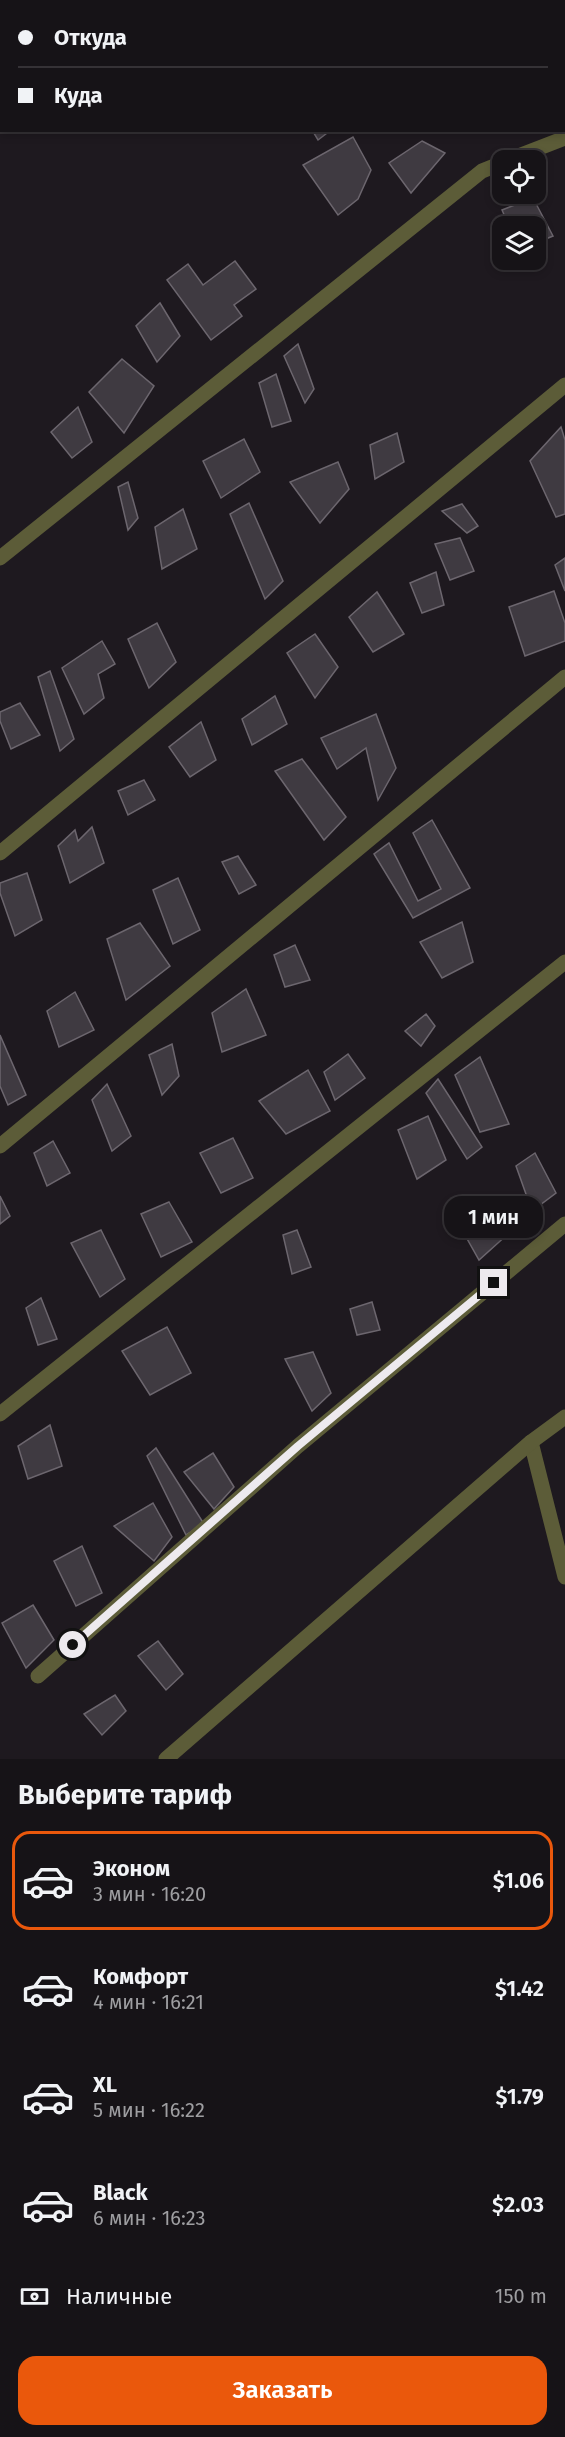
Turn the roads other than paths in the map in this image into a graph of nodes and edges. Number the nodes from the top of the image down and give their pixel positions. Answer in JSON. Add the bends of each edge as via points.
{"nodes":[{"id":1,"x":565,"y":138,"type":"edge"},
{"id":2,"x":534,"y":150,"type":"edge"},
{"id":3,"x":492,"y":167,"type":"edge"},
{"id":4,"x":565,"y":386,"type":"edge"},
{"id":5,"x":0,"y":558,"type":"edge"},
{"id":6,"x":565,"y":677,"type":"edge"},
{"id":7,"x":0,"y":853,"type":"edge"},
{"id":8,"x":565,"y":962,"type":"edge"},
{"id":9,"x":0,"y":1146,"type":"edge"},
{"id":10,"x":565,"y":1224,"type":"edge"},
{"id":11,"x":0,"y":1414,"type":"edge"},
{"id":12,"x":565,"y":1417,"type":"edge"},
{"id":13,"x":531,"y":1442,"type":"junction"},
{"id":14,"x":565,"y":1577,"type":"edge"},
{"id":15,"x":38,"y":1676,"type":"dead end"},
{"id":16,"x":166,"y":1759,"type":"edge"}],
"edges":[{"from":1,"to":2,"type":"street"},
{"from":3,"to":5,"type":"street","via":[[482,171]]},
{"from":4,"to":7,"type":"street"},
{"from":6,"to":9,"type":"street"},
{"from":8,"to":11,"type":"street"},
{"from":10,"to":15,"type":"street","via":[[298,1446]]},
{"from":12,"to":13,"type":"street"},
{"from":13,"to":14,"type":"street"},
{"from":13,"to":16,"type":"street"}]}
